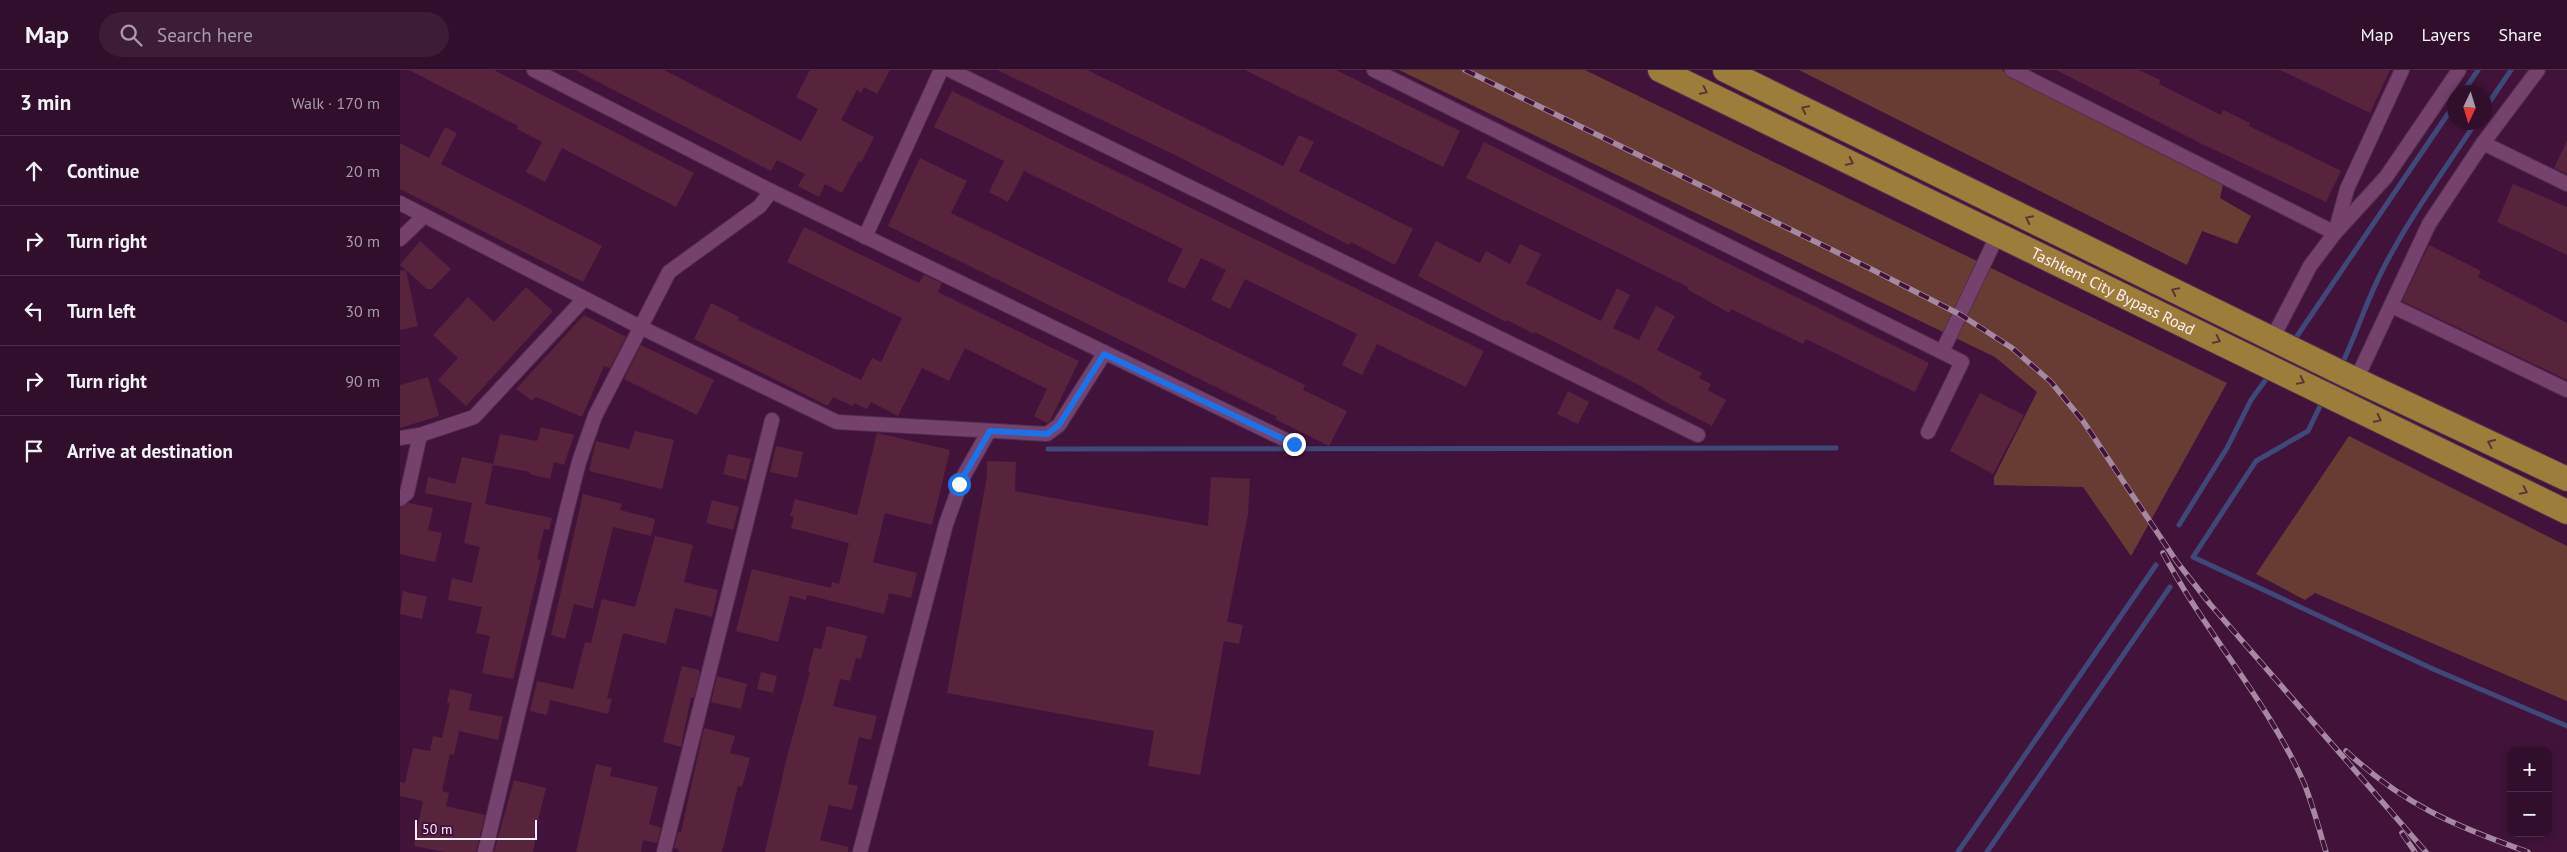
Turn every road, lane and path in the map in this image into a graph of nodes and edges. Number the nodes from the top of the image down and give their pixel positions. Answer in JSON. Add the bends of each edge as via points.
{"nodes":[{"id":1,"x":534,"y":70,"type":"edge"},
{"id":2,"x":941,"y":70,"type":"edge"},
{"id":3,"x":950,"y":70,"type":"edge"},
{"id":4,"x":1374,"y":70,"type":"edge"},
{"id":5,"x":1660,"y":70,"type":"edge"},
{"id":6,"x":1725,"y":70,"type":"edge"},
{"id":7,"x":2012,"y":70,"type":"edge"},
{"id":8,"x":2402,"y":70,"type":"edge"},
{"id":9,"x":2459,"y":70,"type":"edge"},
{"id":10,"x":2538,"y":70,"type":"edge"},
{"id":11,"x":2483,"y":143,"type":"junction"},
{"id":12,"x":2567,"y":184,"type":"edge"},
{"id":13,"x":771,"y":191,"type":"junction"},
{"id":14,"x":400,"y":203,"type":"edge"},
{"id":15,"x":424,"y":216,"type":"junction"},
{"id":16,"x":2335,"y":233,"type":"junction"},
{"id":17,"x":1998,"y":234,"type":"junction"},
{"id":18,"x":865,"y":236,"type":"junction"},
{"id":19,"x":400,"y":239,"type":"edge"},
{"id":20,"x":584,"y":298,"type":"junction"},
{"id":21,"x":2392,"y":306,"type":"junction"},
{"id":22,"x":640,"y":327,"type":"junction"},
{"id":23,"x":2277,"y":341,"type":"junction"},
{"id":24,"x":1942,"y":352,"type":"junction"},
{"id":25,"x":1104,"y":354,"type":"junction"},
{"id":26,"x":2351,"y":377,"type":"junction"},
{"id":27,"x":2567,"y":390,"type":"edge"},
{"id":28,"x":772,"y":420,"type":"dead end"},
{"id":29,"x":990,"y":431,"type":"junction"},
{"id":30,"x":1928,"y":432,"type":"dead end"},
{"id":31,"x":420,"y":435,"type":"junction"},
{"id":32,"x":1698,"y":435,"type":"dead end"},
{"id":33,"x":400,"y":438,"type":"edge"},
{"id":34,"x":1294,"y":444,"type":"dead end"},
{"id":35,"x":2567,"y":479,"type":"edge"},
{"id":36,"x":400,"y":499,"type":"edge"},
{"id":37,"x":2567,"y":512,"type":"edge"},
{"id":38,"x":485,"y":852,"type":"edge"},
{"id":39,"x":664,"y":852,"type":"edge"},
{"id":40,"x":860,"y":852,"type":"edge"}],
"edges":[{"from":1,"to":13,"type":"street"},
{"from":2,"to":18,"type":"street"},
{"from":3,"to":32,"type":"street"},
{"from":4,"to":24,"type":"street"},
{"from":5,"to":17,"type":"highway","name":"Tashkent City Bypass Road","one_way":true},
{"from":23,"to":6,"type":"highway","name":"Tashkent City Bypass Road","one_way":true},
{"from":7,"to":16,"type":"street"},
{"from":8,"to":16,"type":"street","via":[[2347,189]]},
{"from":9,"to":16,"type":"street","via":[[2386,177]]},
{"from":10,"to":11,"type":"street"},
{"from":11,"to":12,"type":"street"},
{"from":11,"to":21,"type":"street","via":[[2429,224]]},
{"from":13,"to":18,"type":"street"},
{"from":13,"to":22,"type":"street","via":[[760,206],[669,272]]},
{"from":14,"to":15,"type":"street"},
{"from":15,"to":19,"type":"street"},
{"from":15,"to":20,"type":"street"},
{"from":16,"to":23,"type":"street","via":[[2310,266]]},
{"from":17,"to":24,"type":"street"},
{"from":17,"to":37,"type":"highway","name":"Tashkent City Bypass Road","one_way":true},
{"from":18,"to":25,"type":"street"},
{"from":20,"to":22,"type":"street"},
{"from":20,"to":31,"type":"street","via":[[474,417]]},
{"from":21,"to":26,"type":"street"},
{"from":21,"to":27,"type":"street"},
{"from":22,"to":29,"type":"street","via":[[837,422]]},
{"from":22,"to":38,"type":"street","via":[[595,416],[579,462]]},
{"from":23,"to":26,"type":"highway","name":"Tashkent City Bypass Road"},
{"from":24,"to":30,"type":"street","via":[[1962,362]]},
{"from":25,"to":29,"type":"street","via":[[1059,425],[1047,434]]},
{"from":25,"to":34,"type":"street"},
{"from":35,"to":26,"type":"highway","name":"Tashkent City Bypass Road","one_way":true},
{"from":28,"to":39,"type":"street"},
{"from":29,"to":40,"type":"street","via":[[959,484],[944,532]]},
{"from":31,"to":33,"type":"street"},
{"from":31,"to":36,"type":"street","via":[[407,493]]}]}
